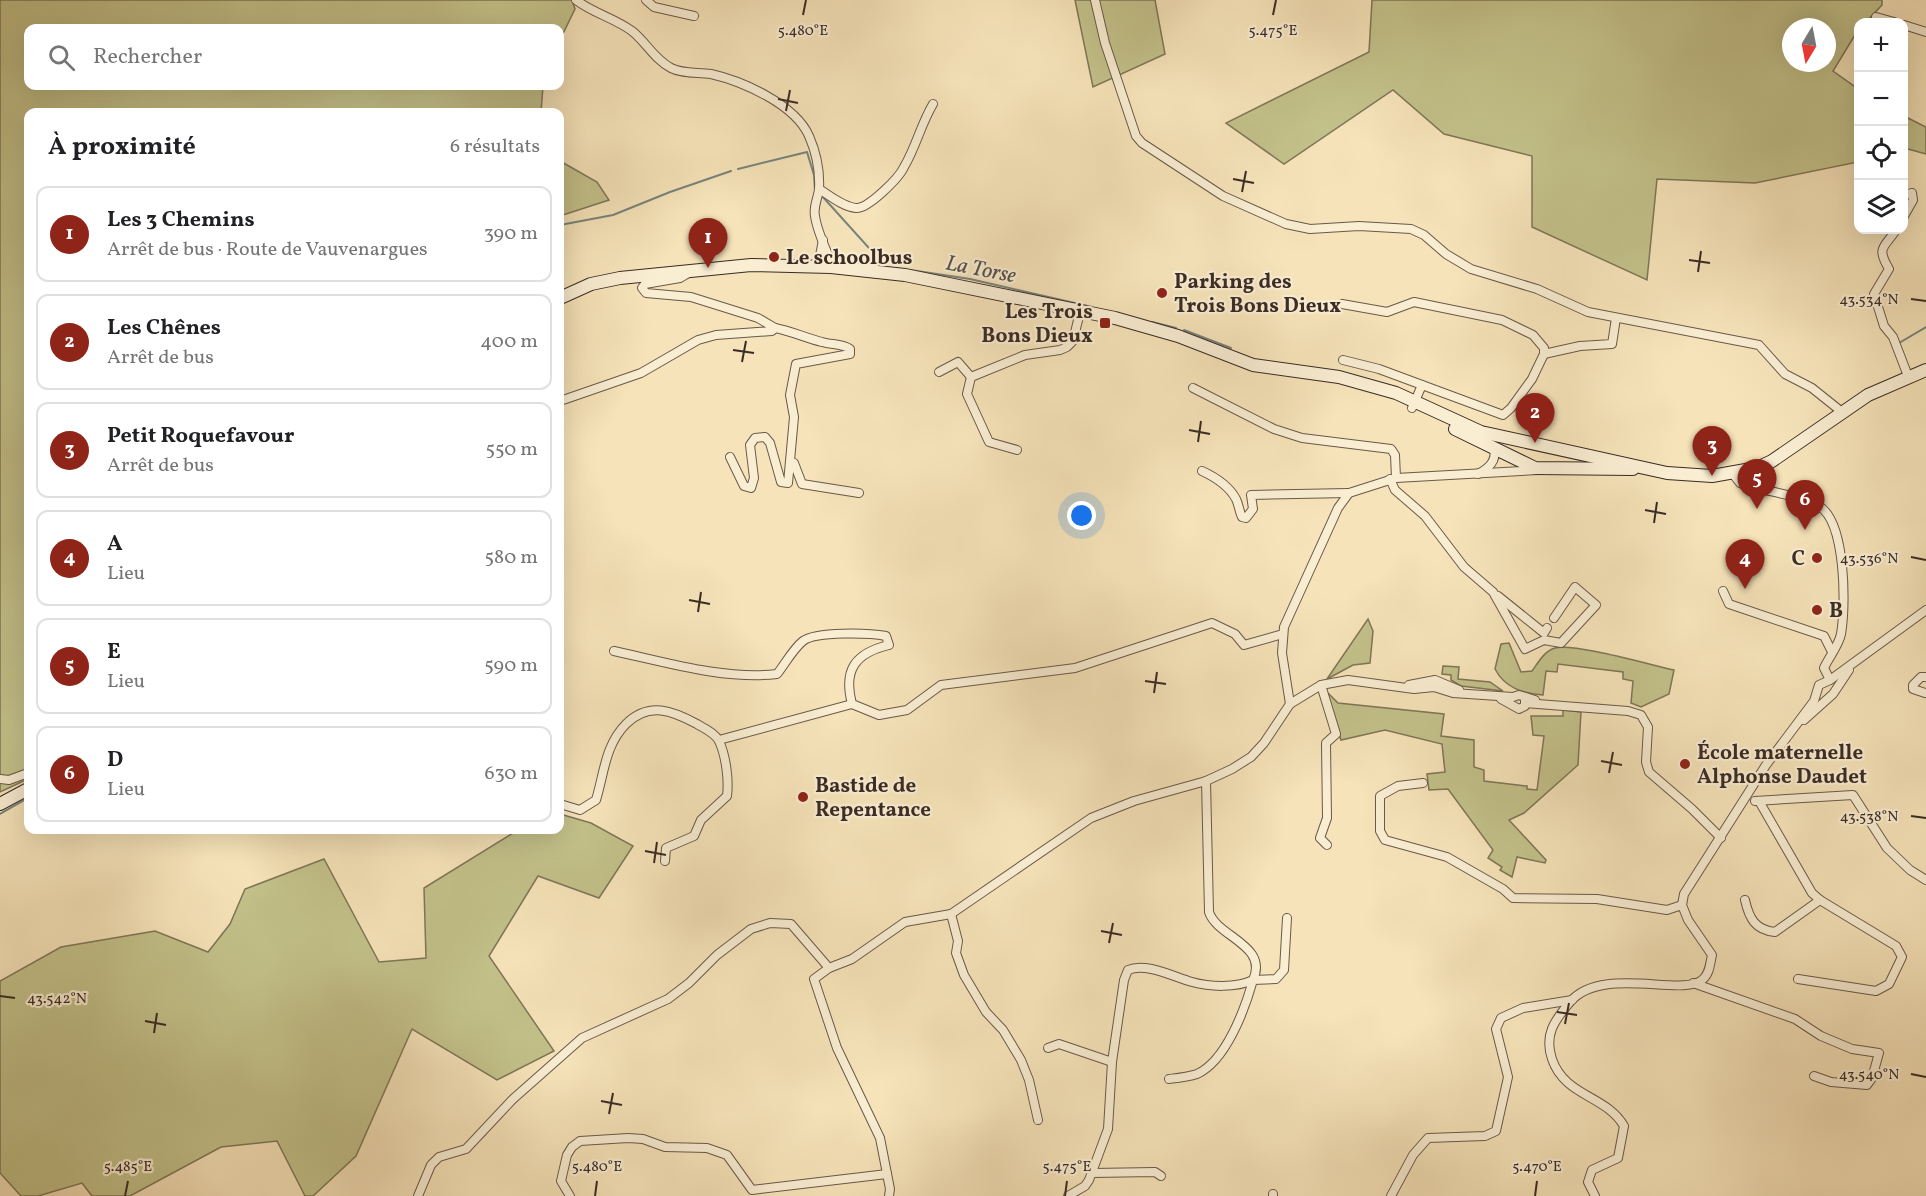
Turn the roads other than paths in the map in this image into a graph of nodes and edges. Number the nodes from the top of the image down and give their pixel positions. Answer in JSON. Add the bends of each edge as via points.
{"nodes":[{"id":1,"x":576,"y":0,"type":"edge"},
{"id":2,"x":646,"y":0,"type":"edge"},
{"id":3,"x":1095,"y":0,"type":"edge"},
{"id":4,"x":694,"y":16,"type":"dead end"},
{"id":5,"x":1876,"y":17,"type":"dead end"},
{"id":6,"x":1880,"y":18,"type":"edge"},
{"id":7,"x":1908,"y":26,"type":"edge"},
{"id":8,"x":1926,"y":32,"type":"edge"},
{"id":9,"x":933,"y":104,"type":"dead end"},
{"id":10,"x":819,"y":189,"type":"junction"},
{"id":11,"x":1908,"y":194,"type":"edge"},
{"id":12,"x":1908,"y":209,"type":"edge"},
{"id":13,"x":1893,"y":234,"type":"edge"},
{"id":14,"x":823,"y":240,"type":"junction"},
{"id":15,"x":827,"y":267,"type":"junction"},
{"id":16,"x":695,"y":269,"type":"junction"},
{"id":17,"x":564,"y":296,"type":"edge"},
{"id":18,"x":1041,"y":303,"type":"junction"},
{"id":19,"x":1342,"y":304,"type":"dead end"},
{"id":20,"x":1079,"y":316,"type":"junction"},
{"id":21,"x":1616,"y":318,"type":"junction"},
{"id":22,"x":775,"y":328,"type":"junction"},
{"id":23,"x":1159,"y":330,"type":"junction"},
{"id":24,"x":1544,"y":354,"type":"junction"},
{"id":25,"x":1343,"y":360,"type":"dead end"},
{"id":26,"x":1926,"y":370,"type":"edge"},
{"id":27,"x":939,"y":372,"type":"dead end"},
{"id":28,"x":1908,"y":376,"type":"junction"},
{"id":29,"x":971,"y":378,"type":"junction"},
{"id":30,"x":1422,"y":385,"type":"junction"},
{"id":31,"x":1193,"y":388,"type":"dead end"},
{"id":32,"x":564,"y":400,"type":"edge"},
{"id":33,"x":1413,"y":405,"type":"junction"},
{"id":34,"x":1842,"y":412,"type":"junction"},
{"id":35,"x":1523,"y":440,"type":"junction"},
{"id":36,"x":1494,"y":448,"type":"junction"},
{"id":37,"x":1017,"y":450,"type":"dead end"},
{"id":38,"x":1592,"y":455,"type":"junction"},
{"id":39,"x":730,"y":457,"type":"dead end"},
{"id":40,"x":1512,"y":457,"type":"junction"},
{"id":41,"x":791,"y":458,"type":"junction"},
{"id":42,"x":1544,"y":469,"type":"junction"},
{"id":43,"x":1651,"y":469,"type":"junction"},
{"id":44,"x":1589,"y":470,"type":"junction"},
{"id":45,"x":1202,"y":471,"type":"dead end"},
{"id":46,"x":1732,"y":473,"type":"junction"},
{"id":47,"x":1483,"y":474,"type":"junction"},
{"id":48,"x":1393,"y":478,"type":"junction"},
{"id":49,"x":859,"y":493,"type":"dead end"},
{"id":50,"x":1350,"y":493,"type":"junction"},
{"id":51,"x":1723,"y":591,"type":"dead end"},
{"id":52,"x":1493,"y":592,"type":"junction"},
{"id":53,"x":1926,"y":609,"type":"edge"},
{"id":54,"x":1554,"y":618,"type":"dead end"},
{"id":55,"x":1547,"y":628,"type":"dead end"},
{"id":56,"x":1283,"y":634,"type":"junction"},
{"id":57,"x":614,"y":651,"type":"dead end"},
{"id":58,"x":1832,"y":652,"type":"junction"},
{"id":59,"x":1854,"y":662,"type":"junction"},
{"id":60,"x":1926,"y":677,"type":"edge"},
{"id":61,"x":1830,"y":680,"type":"junction"},
{"id":62,"x":1321,"y":685,"type":"junction"},
{"id":63,"x":1288,"y":693,"type":"junction"},
{"id":64,"x":1307,"y":693,"type":"junction"},
{"id":65,"x":1925,"y":693,"type":"edge"},
{"id":66,"x":1512,"y":700,"type":"junction"},
{"id":67,"x":1524,"y":700,"type":"junction"},
{"id":68,"x":852,"y":704,"type":"junction"},
{"id":69,"x":1290,"y":704,"type":"junction"},
{"id":70,"x":1796,"y":725,"type":"junction"},
{"id":71,"x":719,"y":740,"type":"junction"},
{"id":72,"x":24,"y":774,"type":"edge"},
{"id":73,"x":0,"y":779,"type":"edge"},
{"id":74,"x":1206,"y":782,"type":"junction"},
{"id":75,"x":1423,"y":783,"type":"dead end"},
{"id":76,"x":1754,"y":786,"type":"junction"},
{"id":77,"x":24,"y":791,"type":"edge"},
{"id":78,"x":1774,"y":798,"type":"junction"},
{"id":79,"x":1745,"y":801,"type":"junction"},
{"id":80,"x":1759,"y":801,"type":"junction"},
{"id":81,"x":0,"y":804,"type":"edge"},
{"id":82,"x":564,"y":805,"type":"edge"},
{"id":83,"x":1721,"y":838,"type":"junction"},
{"id":84,"x":1328,"y":845,"type":"dead end"},
{"id":85,"x":665,"y":861,"type":"dead end"},
{"id":86,"x":1926,"y":880,"type":"edge"},
{"id":87,"x":1745,"y":900,"type":"dead end"},
{"id":88,"x":1820,"y":900,"type":"junction"},
{"id":89,"x":1682,"y":905,"type":"junction"},
{"id":90,"x":951,"y":914,"type":"junction"},
{"id":91,"x":1287,"y":918,"type":"dead end"},
{"id":92,"x":829,"y":968,"type":"junction"},
{"id":93,"x":1798,"y":979,"type":"dead end"},
{"id":94,"x":1253,"y":980,"type":"junction"},
{"id":95,"x":1693,"y":983,"type":"junction"},
{"id":96,"x":1572,"y":1000,"type":"junction"},
{"id":97,"x":1048,"y":1048,"type":"dead end"},
{"id":98,"x":1112,"y":1062,"type":"junction"},
{"id":99,"x":1814,"y":1076,"type":"dead end"},
{"id":100,"x":1169,"y":1078,"type":"dead end"},
{"id":101,"x":1038,"y":1120,"type":"dead end"},
{"id":102,"x":1092,"y":1173,"type":"junction"},
{"id":103,"x":887,"y":1174,"type":"junction"},
{"id":104,"x":1161,"y":1176,"type":"dead end"},
{"id":105,"x":418,"y":1196,"type":"edge"},
{"id":106,"x":570,"y":1196,"type":"edge"},
{"id":107,"x":889,"y":1196,"type":"edge"},
{"id":108,"x":1068,"y":1196,"type":"edge"},
{"id":109,"x":1391,"y":1196,"type":"edge"},
{"id":110,"x":1595,"y":1196,"type":"edge"}],
"edges":[{"from":1,"to":10,"type":"street","via":[[633,32],[657,60],[673,69],[712,75],[768,96],[807,132],[816,154]]},
{"from":2,"to":4,"type":"street","via":[[654,7]]},
{"from":3,"to":21,"type":"street","via":[[1105,44],[1136,136],[1223,196],[1299,228],[1393,226],[1411,230],[1471,269],[1537,289],[1588,312]]},
{"from":5,"to":6,"type":"street"},
{"from":7,"to":8,"type":"street"},
{"from":9,"to":10,"type":"street","via":[[903,169],[871,202],[858,208],[847,206]]},
{"from":10,"to":14,"type":"street","via":[[815,216]]},
{"from":11,"to":12,"type":"street","via":[[1912,193],[1913,200]]},
{"from":13,"to":28,"type":"street","via":[[1881,256],[1889,269],[1874,294],[1884,326],[1893,337]]},
{"from":14,"to":15,"type":"street"},
{"from":14,"to":15,"type":"street"},
{"from":15,"to":16,"type":"main road","via":[[784,264]]},
{"from":15,"to":18,"type":"main road","via":[[905,275]]},
{"from":16,"to":17,"type":"main road","via":[[591,284]]},
{"from":16,"to":22,"type":"street","via":[[680,278],[645,284],[642,288],[646,293],[690,297],[759,318]]},
{"from":18,"to":20,"type":"main road"},
{"from":18,"to":23,"type":"main road"},
{"from":19,"to":24,"type":"street","via":[[1387,312],[1414,302],[1502,320],[1533,334]]},
{"from":20,"to":23,"type":"main road"},
{"from":20,"to":29,"type":"street","via":[[1073,342],[1067,347],[1025,355]]},
{"from":21,"to":24,"type":"street","via":[[1612,344]]},
{"from":21,"to":34,"type":"street","via":[[1759,345],[1785,374],[1812,388]]},
{"from":22,"to":32,"type":"street","via":[[698,340],[641,373]]},
{"from":22,"to":41,"type":"street","via":[[850,349],[850,354],[843,357],[796,364],[790,395],[794,417]]},
{"from":23,"to":33,"type":"main road","via":[[1253,365],[1339,376],[1369,384]]},
{"from":24,"to":30,"type":"street","via":[[1532,379],[1503,415]]},
{"from":25,"to":30,"type":"street"},
{"from":26,"to":28,"type":"main road"},
{"from":27,"to":29,"type":"street","via":[[958,362]]},
{"from":28,"to":34,"type":"main road"},
{"from":29,"to":37,"type":"street","via":[[967,394],[988,442]]},
{"from":30,"to":33,"type":"street"},
{"from":31,"to":48,"type":"street","via":[[1293,435],[1391,449],[1395,455]]},
{"from":33,"to":35,"type":"main road","via":[[1481,432]]},
{"from":33,"to":36,"type":"main road"},
{"from":34,"to":46,"type":"main road","via":[[1772,462]]},
{"from":35,"to":38,"type":"main road"},
{"from":35,"to":40,"type":"main road"},
{"from":36,"to":40,"type":"main road"},
{"from":36,"to":47,"type":"street","via":[[1492,464]]},
{"from":38,"to":43,"type":"main road"},
{"from":38,"to":44,"type":"main road","via":[[1595,462]]},
{"from":39,"to":41,"type":"street","via":[[740,481],[748,488],[754,484],[749,450],[755,438],[768,439],[784,484],[791,479]]},
{"from":40,"to":42,"type":"main road"},
{"from":40,"to":47,"type":"street"},
{"from":41,"to":49,"type":"street","via":[[802,484]]},
{"from":42,"to":44,"type":"main road"},
{"from":42,"to":47,"type":"street"},
{"from":43,"to":44,"type":"main road"},
{"from":43,"to":46,"type":"main road","via":[[1694,476]]},
{"from":45,"to":50,"type":"street","via":[[1228,489],[1246,518],[1253,509],[1251,495]]},
{"from":46,"to":58,"type":"street","via":[[1740,483],[1819,505],[1828,514],[1836,529],[1844,615],[1840,638]]},
{"from":47,"to":48,"type":"street"},
{"from":48,"to":50,"type":"street"},
{"from":48,"to":52,"type":"street","via":[[1395,490],[1425,516],[1464,567]]},
{"from":50,"to":56,"type":"street","via":[[1338,507]]},
{"from":51,"to":58,"type":"street","via":[[1729,604],[1824,636]]},
{"from":52,"to":54,"type":"street","via":[[1525,649],[1544,640],[1561,643],[1596,605],[1575,587]]},
{"from":52,"to":55,"type":"street","via":[[1544,633]]},
{"from":53,"to":59,"type":"street"},
{"from":56,"to":63,"type":"street"},
{"from":56,"to":68,"type":"street","via":[[1244,645],[1235,634],[1212,623],[1075,668],[941,685],[907,710],[879,714]]},
{"from":57,"to":68,"type":"street","via":[[715,671],[777,674],[803,641],[814,636],[886,636],[888,645],[858,659],[851,670],[848,688]]},
{"from":58,"to":61,"type":"street","via":[[1824,668]]},
{"from":59,"to":61,"type":"street"},
{"from":59,"to":70,"type":"street","via":[[1833,694]]},
{"from":60,"to":65,"type":"street","via":[[1913,686]]},
{"from":61,"to":70,"type":"street","via":[[1819,685],[1814,701]]},
{"from":62,"to":64,"type":"street"},
{"from":62,"to":66,"type":"street","via":[[1348,680],[1399,686],[1435,681],[1467,694]]},
{"from":62,"to":84,"type":"street","via":[[1336,734],[1326,743],[1327,818],[1320,838]]},
{"from":63,"to":64,"type":"street"},
{"from":63,"to":69,"type":"street"},
{"from":64,"to":69,"type":"street"},
{"from":66,"to":67,"type":"street","via":[[1517,695]]},
{"from":66,"to":67,"type":"street","via":[[1519,709]]},
{"from":67,"to":83,"type":"street","via":[[1641,715],[1648,727],[1649,772]]},
{"from":68,"to":71,"type":"street"},
{"from":69,"to":74,"type":"street","via":[[1251,757]]},
{"from":70,"to":76,"type":"street"},
{"from":71,"to":82,"type":"street","via":[[672,711],[642,712],[626,724],[611,744],[596,801],[580,810]]},
{"from":71,"to":85,"type":"street","via":[[727,796],[701,820],[694,836],[666,848]]},
{"from":72,"to":73,"type":"street"},
{"from":74,"to":90,"type":"street","via":[[1134,801],[1091,818]]},
{"from":74,"to":94,"type":"street","via":[[1209,912],[1253,957]]},
{"from":75,"to":89,"type":"street","via":[[1398,786],[1380,796],[1380,831],[1385,840],[1447,857],[1513,898],[1597,899],[1667,910]]},
{"from":76,"to":78,"type":"street"},
{"from":76,"to":79,"type":"street"},
{"from":77,"to":81,"type":"main road"},
{"from":78,"to":80,"type":"street"},
{"from":78,"to":86,"type":"street","via":[[1853,795],[1887,848]]},
{"from":79,"to":80,"type":"street"},
{"from":79,"to":83,"type":"street"},
{"from":80,"to":88,"type":"street"},
{"from":83,"to":89,"type":"street","via":[[1687,886]]},
{"from":87,"to":88,"type":"street","via":[[1752,922],[1775,932]]},
{"from":88,"to":93,"type":"street","via":[[1896,946],[1902,957],[1900,965],[1889,984],[1876,991]]},
{"from":89,"to":95,"type":"street","via":[[1712,955],[1710,969],[1702,980]]},
{"from":90,"to":92,"type":"street","via":[[905,922],[852,960]]},
{"from":90,"to":101,"type":"street","via":[[958,941],[956,952],[964,975],[1021,1060]]},
{"from":91,"to":94,"type":"street","via":[[1284,970],[1276,979]]},
{"from":92,"to":103,"type":"street","via":[[814,979],[837,1048],[880,1138]]},
{"from":92,"to":105,"type":"street","via":[[791,924],[771,923],[751,929],[668,999],[574,1044],[513,1099],[466,1149],[439,1157],[431,1165]]},
{"from":94,"to":98,"type":"street","via":[[1218,985],[1140,968],[1128,970]]},
{"from":94,"to":100,"type":"street","via":[[1242,1017],[1207,1067],[1188,1076]]},
{"from":95,"to":96,"type":"street","via":[[1612,984]]},
{"from":95,"to":99,"type":"street","via":[[1795,1018],[1821,1036],[1852,1049],[1879,1053],[1867,1085],[1831,1082]]},
{"from":96,"to":109,"type":"street","via":[[1523,1008],[1502,1018],[1496,1029],[1508,1077],[1496,1131],[1485,1137],[1428,1138],[1413,1155]]},
{"from":96,"to":110,"type":"street","via":[[1550,1028],[1547,1045],[1553,1063],[1563,1081],[1609,1110],[1624,1126],[1618,1158],[1592,1170],[1588,1182]]},
{"from":97,"to":98,"type":"street","via":[[1059,1044]]},
{"from":98,"to":102,"type":"street","via":[[1108,1129]]},
{"from":102,"to":104,"type":"street","via":[[1155,1172]]},
{"from":102,"to":108,"type":"street","via":[[1085,1186]]},
{"from":103,"to":106,"type":"street","via":[[753,1190],[727,1155],[706,1148],[665,1147],[643,1139],[591,1139],[572,1147],[567,1155],[561,1181]]},
{"from":103,"to":107,"type":"street"}]}
